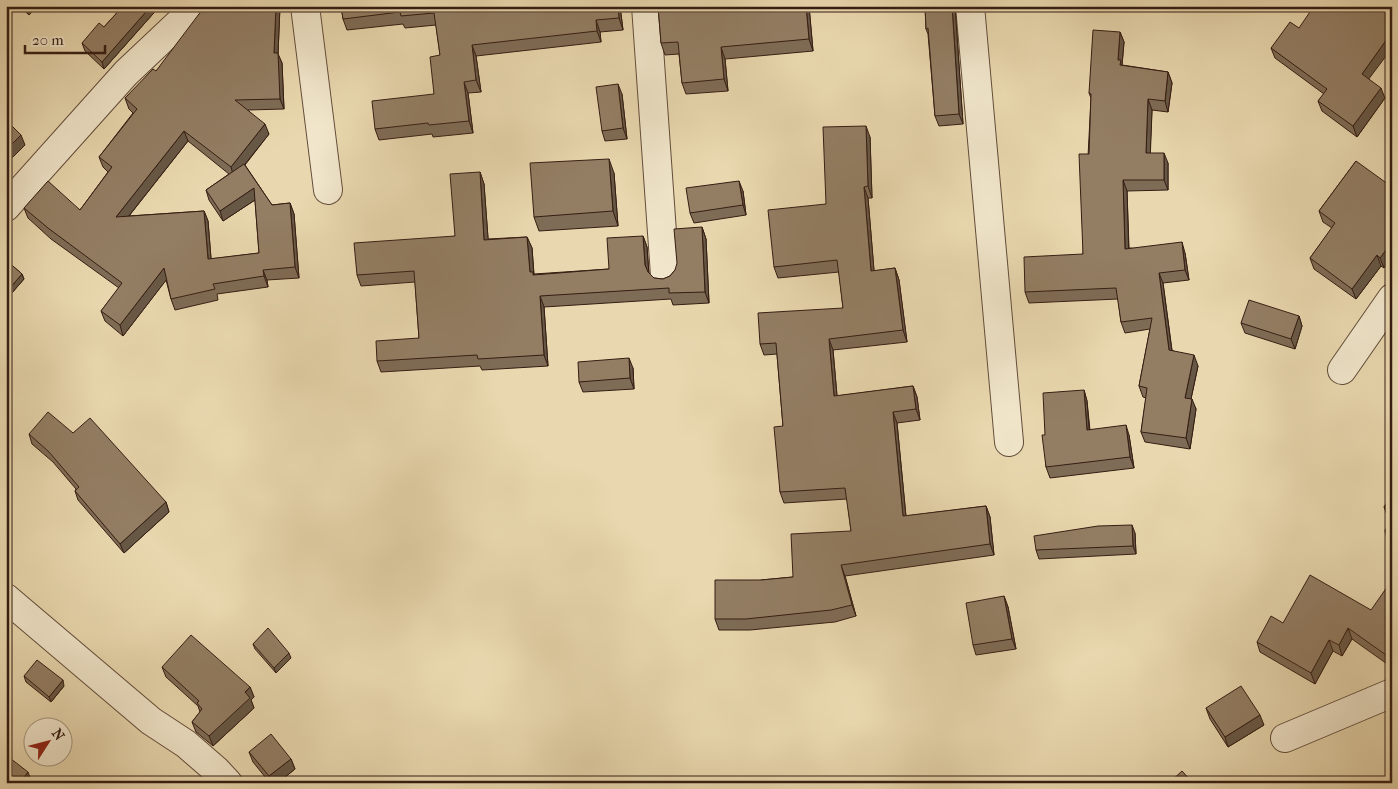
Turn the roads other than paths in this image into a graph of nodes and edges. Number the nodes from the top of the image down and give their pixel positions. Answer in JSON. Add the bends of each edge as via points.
{"nodes":[{"id":1,"x":196,"y":6,"type":"edge"},
{"id":2,"x":306,"y":6,"type":"edge"},
{"id":3,"x":646,"y":6,"type":"edge"},
{"id":4,"x":970,"y":6,"type":"edge"},
{"id":5,"x":328,"y":190,"type":"dead end"},
{"id":6,"x":6,"y":207,"type":"edge"},
{"id":7,"x":665,"y":275,"type":"dead end"},
{"id":8,"x":1392,"y":298,"type":"edge"},
{"id":9,"x":1342,"y":370,"type":"dead end"},
{"id":10,"x":1009,"y":442,"type":"dead end"},
{"id":11,"x":6,"y":598,"type":"edge"},
{"id":12,"x":1392,"y":693,"type":"edge"},
{"id":13,"x":1285,"y":738,"type":"dead end"},
{"id":14,"x":228,"y":783,"type":"edge"}],
"edges":[{"from":1,"to":6,"type":"street","via":[[126,73]]},
{"from":2,"to":5,"type":"street"},
{"from":3,"to":7,"type":"street"},
{"from":4,"to":10,"type":"street"},
{"from":8,"to":9,"type":"street"},
{"from":11,"to":14,"type":"street","via":[[152,721],[186,744]]},
{"from":12,"to":13,"type":"street"}]}
